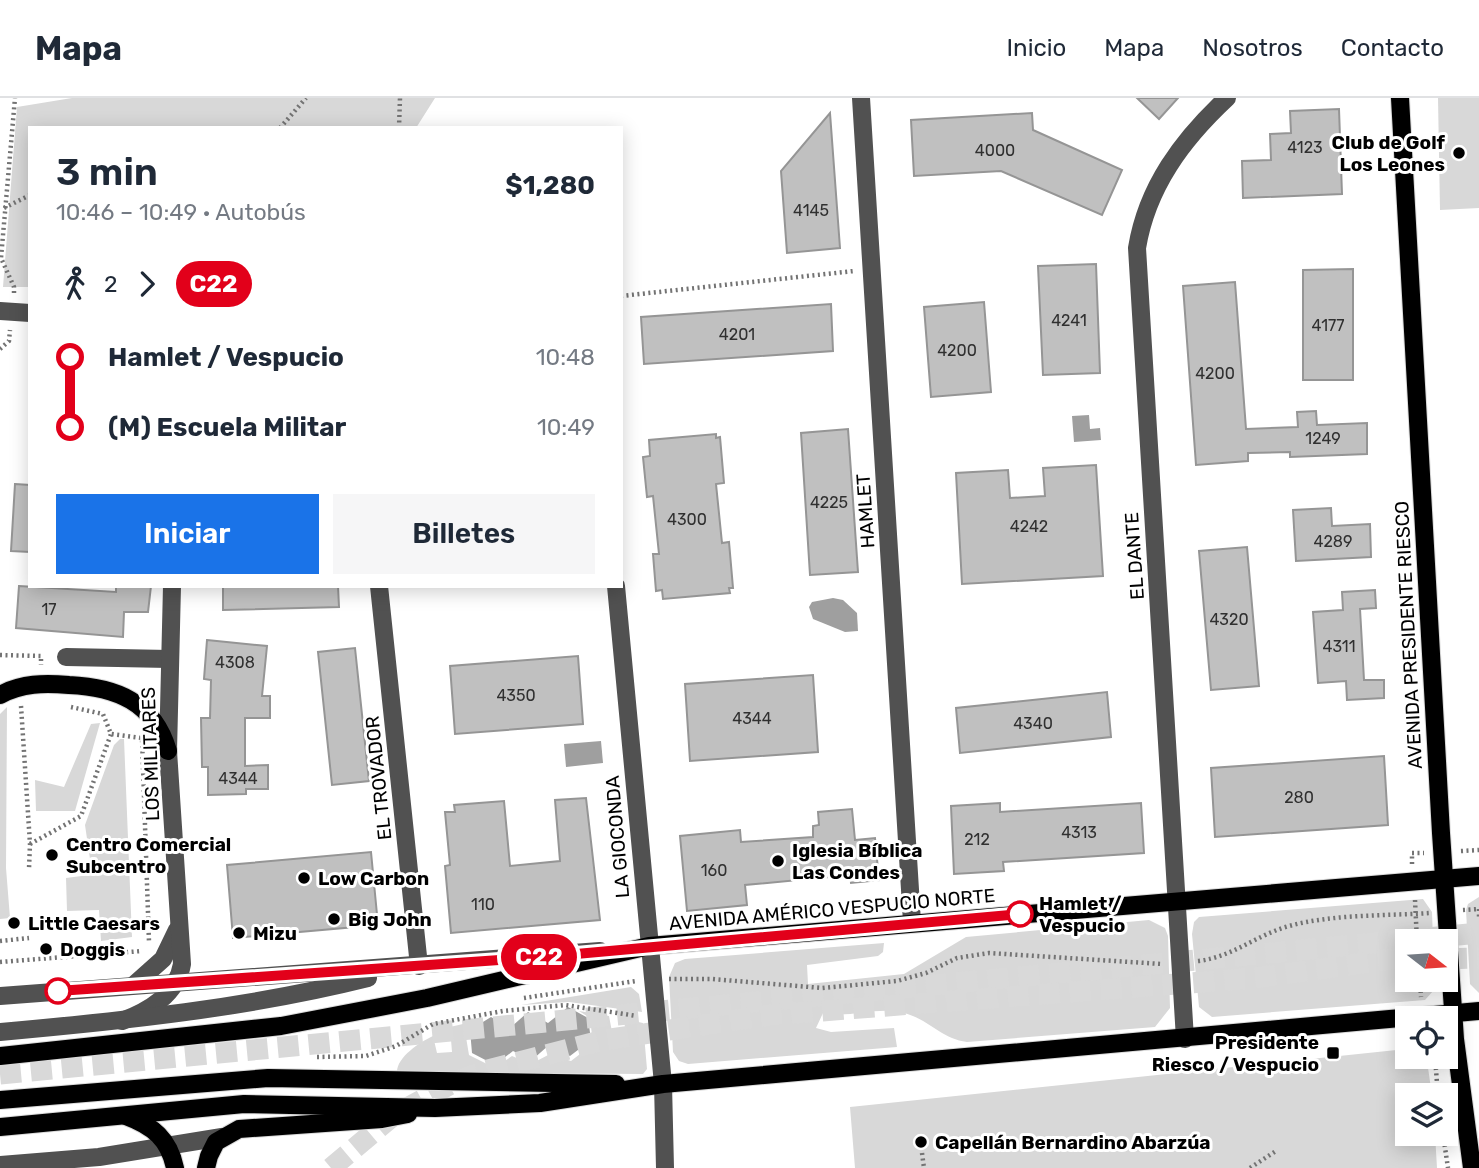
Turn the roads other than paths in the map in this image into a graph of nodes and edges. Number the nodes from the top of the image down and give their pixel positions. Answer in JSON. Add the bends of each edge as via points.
{"nodes":[{"id":1,"x":861,"y":98,"type":"edge"},
{"id":2,"x":1227,"y":98,"type":"edge"},
{"id":3,"x":1400,"y":98,"type":"edge"},
{"id":4,"x":172,"y":588,"type":"edge"},
{"id":5,"x":379,"y":588,"type":"edge"},
{"id":6,"x":616,"y":588,"type":"edge"},
{"id":7,"x":66,"y":657,"type":"dead end"},
{"id":8,"x":169,"y":659,"type":"junction"},
{"id":9,"x":0,"y":695,"type":"edge"},
{"id":10,"x":168,"y":751,"type":"junction"},
{"id":11,"x":1479,"y":876,"type":"edge"},
{"id":12,"x":1445,"y":880,"type":"junction"},
{"id":13,"x":1177,"y":902,"type":"junction"},
{"id":14,"x":179,"y":919,"type":"junction"},
{"id":15,"x":912,"y":922,"type":"junction"},
{"id":16,"x":649,"y":946,"type":"junction"},
{"id":17,"x":419,"y":966,"type":"junction"},
{"id":18,"x":176,"y":983,"type":"junction"},
{"id":19,"x":135,"y":984,"type":"junction"},
{"id":20,"x":0,"y":996,"type":"edge"},
{"id":21,"x":1453,"y":1006,"type":"edge"},
{"id":22,"x":1479,"y":1011,"type":"edge"},
{"id":23,"x":1458,"y":1013,"type":"edge"},
{"id":24,"x":1395,"y":1019,"type":"edge"},
{"id":25,"x":121,"y":1021,"type":"junction"},
{"id":26,"x":0,"y":1032,"type":"edge"},
{"id":27,"x":1185,"y":1039,"type":"junction"},
{"id":28,"x":1458,"y":1054,"type":"edge"},
{"id":29,"x":0,"y":1056,"type":"edge"},
{"id":30,"x":657,"y":1084,"type":"junction"},
{"id":31,"x":0,"y":1100,"type":"edge"},
{"id":32,"x":435,"y":1108,"type":"junction"},
{"id":33,"x":122,"y":1115,"type":"junction"},
{"id":34,"x":0,"y":1127,"type":"edge"},
{"id":35,"x":222,"y":1137,"type":"junction"},
{"id":36,"x":168,"y":1145,"type":"junction"},
{"id":37,"x":0,"y":1165,"type":"edge"},
{"id":38,"x":175,"y":1168,"type":"edge"},
{"id":39,"x":206,"y":1168,"type":"edge"},
{"id":40,"x":665,"y":1168,"type":"edge"},
{"id":41,"x":1472,"y":1168,"type":"edge"}],
"edges":[{"from":1,"to":15,"type":"street","name":"HAMLET"},
{"from":2,"to":13,"type":"street","name":"EL DANTE","via":[[1160,177],[1144,213],[1137,248]]},
{"from":3,"to":12,"type":"main road","name":"AVENIDA PRESIDENTE RIESCO"},
{"from":4,"to":8,"type":"street","name":"LOS MILITARES"},
{"from":5,"to":17,"type":"street","name":"EL TROVADOR"},
{"from":6,"to":16,"type":"street","name":"LA GIOCONDA"},
{"from":7,"to":8,"type":"street"},
{"from":8,"to":10,"type":"street","name":"LOS MILITARES"},
{"from":9,"to":10,"type":"main road","via":[[39,684],[117,692],[151,716]]},
{"from":10,"to":14,"type":"street","name":"LOS MILITARES"},
{"from":11,"to":12,"type":"main road","name":"AVENIDA AMÉRICO VESPUCIO NORTE"},
{"from":12,"to":13,"type":"main road","name":"AVENIDA AMÉRICO VESPUCIO NORTE"},
{"from":12,"to":21,"type":"main road","name":"AVENIDA PRESIDENTE RIESCO"},
{"from":13,"to":15,"type":"main road","name":"AVENIDA AMÉRICO VESPUCIO NORTE"},
{"from":13,"to":27,"type":"street","name":"EL DANTE"},
{"from":14,"to":18,"type":"street","name":"LOS MILITARES","via":[[181,964]]},
{"from":14,"to":19,"type":"street","name":"LOS MILITARES","via":[[168,953]]},
{"from":15,"to":16,"type":"main road","name":"AVENIDA AMÉRICO VESPUCIO NORTE"},
{"from":16,"to":17,"type":"street","name":"AVENIDA AMÉRICO VESPUCIO NORTE"},
{"from":16,"to":29,"type":"main road","name":"AVENIDA AMÉRICO VESPUCIO NORTE","via":[[428,998],[281,1026]]},
{"from":16,"to":30,"type":"street","name":"LA GIOCONDA"},
{"from":17,"to":18,"type":"street","name":"AVENIDA AMÉRICO VESPUCIO NORTE"},
{"from":17,"to":25,"type":"street","name":"AVENIDA AMÉRICO VESPUCIO NORTE","via":[[323,989]]},
{"from":18,"to":19,"type":"street","name":"AVENIDA AMÉRICO VESPUCIO NORTE"},
{"from":18,"to":25,"type":"street","via":[[160,1002]]},
{"from":19,"to":20,"type":"street","name":"AVENIDA AMÉRICO VESPUCIO NORTE"},
{"from":22,"to":23,"type":"main road"},
{"from":24,"to":27,"type":"main road"},
{"from":25,"to":26,"type":"street","name":"AVENIDA AMÉRICO VESPUCIO NORTE"},
{"from":27,"to":30,"type":"main road"},
{"from":28,"to":41,"type":"main road","name":"AVENIDA PRESIDENTE RIESCO"},
{"from":30,"to":31,"type":"main road","via":[[268,1078]]},
{"from":30,"to":32,"type":"main road","via":[[540,1103]]},
{"from":30,"to":40,"type":"street","name":"LA GIOCONDA"},
{"from":32,"to":33,"type":"main road","via":[[244,1104]]},
{"from":32,"to":35,"type":"main road","via":[[382,1119],[248,1128]]},
{"from":33,"to":34,"type":"main road"},
{"from":33,"to":36,"type":"main road","via":[[148,1125]]},
{"from":35,"to":36,"type":"street"},
{"from":35,"to":39,"type":"main road"},
{"from":36,"to":37,"type":"street","via":[[99,1157]]},
{"from":36,"to":38,"type":"main road"}]}
